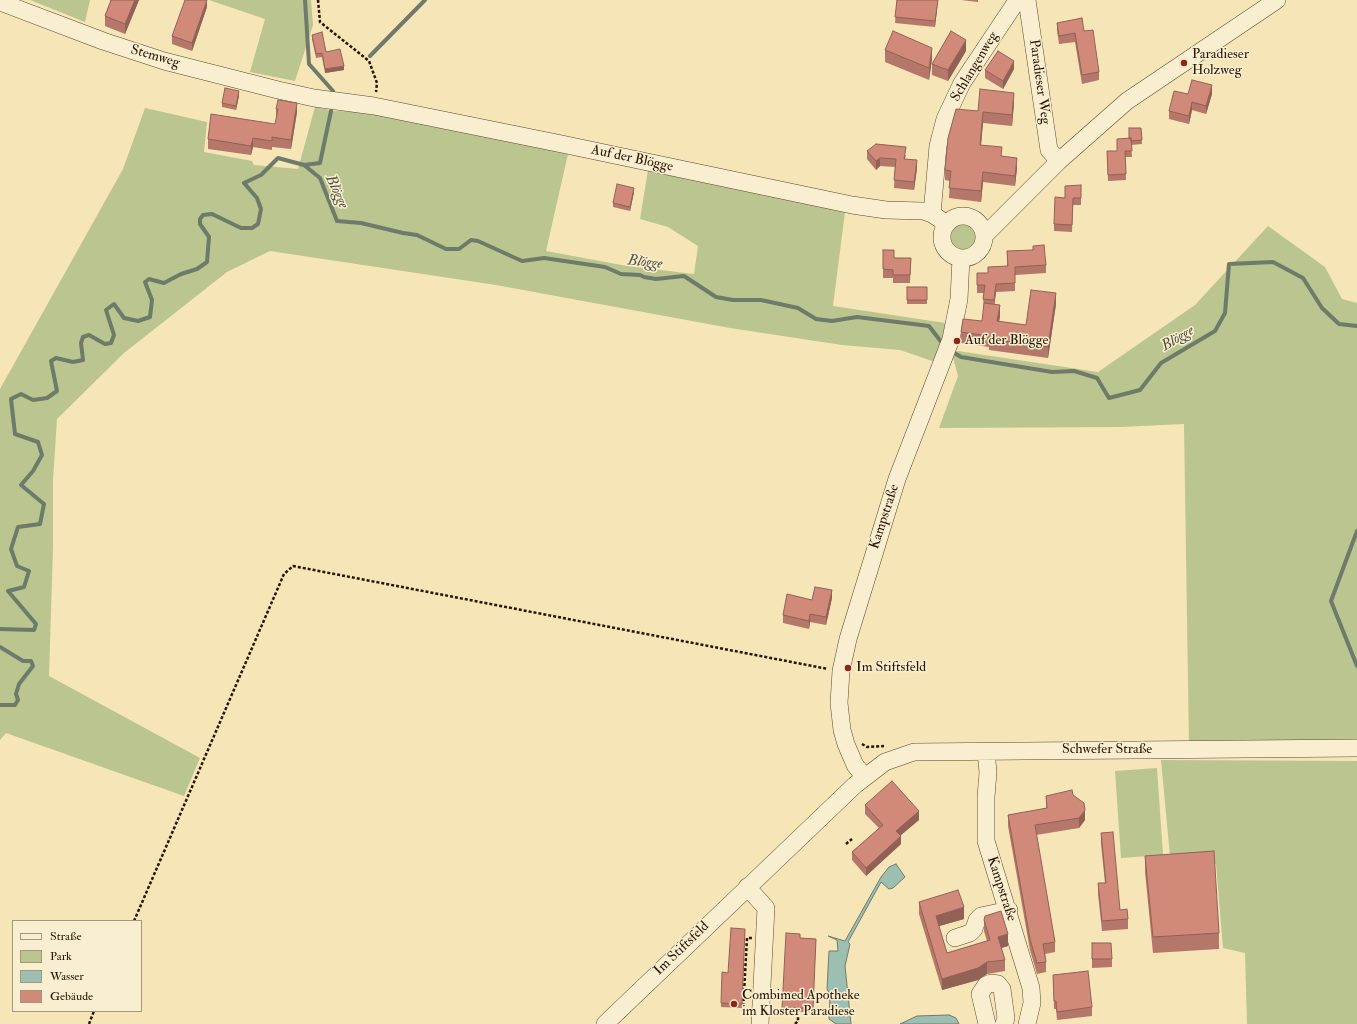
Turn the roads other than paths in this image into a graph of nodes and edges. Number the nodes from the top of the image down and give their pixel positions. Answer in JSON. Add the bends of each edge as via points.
{"nodes":[{"id":1,"x":1022,"y":0,"type":"edge"},
{"id":2,"x":1027,"y":0,"type":"edge"},
{"id":3,"x":1277,"y":0,"type":"edge"},
{"id":4,"x":0,"y":2,"type":"edge"},
{"id":5,"x":314,"y":98,"type":"joint"},
{"id":6,"x":1059,"y":161,"type":"junction"},
{"id":7,"x":932,"y":214,"type":"junction"},
{"id":8,"x":947,"y":224,"type":"junction"},
{"id":9,"x":981,"y":228,"type":"junction"},
{"id":10,"x":961,"y":258,"type":"junction"},
{"id":11,"x":1357,"y":748,"type":"edge"},
{"id":12,"x":986,"y":752,"type":"junction"},
{"id":13,"x":864,"y":776,"type":"junction"},
{"id":14,"x":747,"y":887,"type":"junction"},
{"id":15,"x":1009,"y":910,"type":"junction"},
{"id":16,"x":955,"y":938,"type":"dead end"},
{"id":17,"x":605,"y":1024,"type":"edge"},
{"id":18,"x":760,"y":1024,"type":"edge"},
{"id":19,"x":987,"y":1024,"type":"edge"},
{"id":20,"x":1004,"y":1024,"type":"edge"},
{"id":21,"x":1027,"y":1024,"type":"edge"}],
"edges":[{"from":1,"to":7,"type":"street","name":"Schlangenweg","via":[[1014,5],[962,83],[945,119],[938,146]]},
{"from":2,"to":6,"type":"street","name":"Paradieser Weg","via":[[1049,150]]},
{"from":3,"to":6,"type":"street","via":[[1127,101]]},
{"from":4,"to":5,"type":"street","name":"Stemweg","via":[[164,61]]},
{"from":5,"to":7,"type":"street","name":"Auf der Blögge","via":[[374,106],[852,205]]},
{"from":6,"to":9,"type":"street","via":[[1005,218]]},
{"from":7,"to":8,"type":"street","name":"Auf der Blögge"},
{"from":8,"to":9,"type":"street","via":[[960,216],[972,218]]},
{"from":8,"to":10,"type":"street","via":[[943,232],[944,246],[954,256]]},
{"from":9,"to":10,"type":"street","via":[[980,250],[975,255]]},
{"from":10,"to":13,"type":"street","name":"Kampstraße","via":[[959,299],[951,339],[892,493],[840,671],[838,703],[842,730],[855,765]]},
{"from":11,"to":12,"type":"street","name":"Schwefer Straße"},
{"from":12,"to":13,"type":"street","name":"Schwefer Straße","via":[[914,752],[885,762]]},
{"from":12,"to":15,"type":"street","name":"Kampstraße","via":[[986,841]]},
{"from":13,"to":14,"type":"street","name":"Im Stiftsfeld"},
{"from":14,"to":17,"type":"street","name":"Im Stiftsfeld"},
{"from":14,"to":18,"type":"street","via":[[766,908]]},
{"from":15,"to":16,"type":"street","via":[[981,916],[970,933]]},
{"from":15,"to":21,"type":"street","name":"Kampstraße","via":[[1031,988],[1032,1003]]},
{"from":19,"to":20,"type":"street","via":[[980,994],[986,985],[991,983],[998,984],[1002,989],[1006,1018]]}]}
